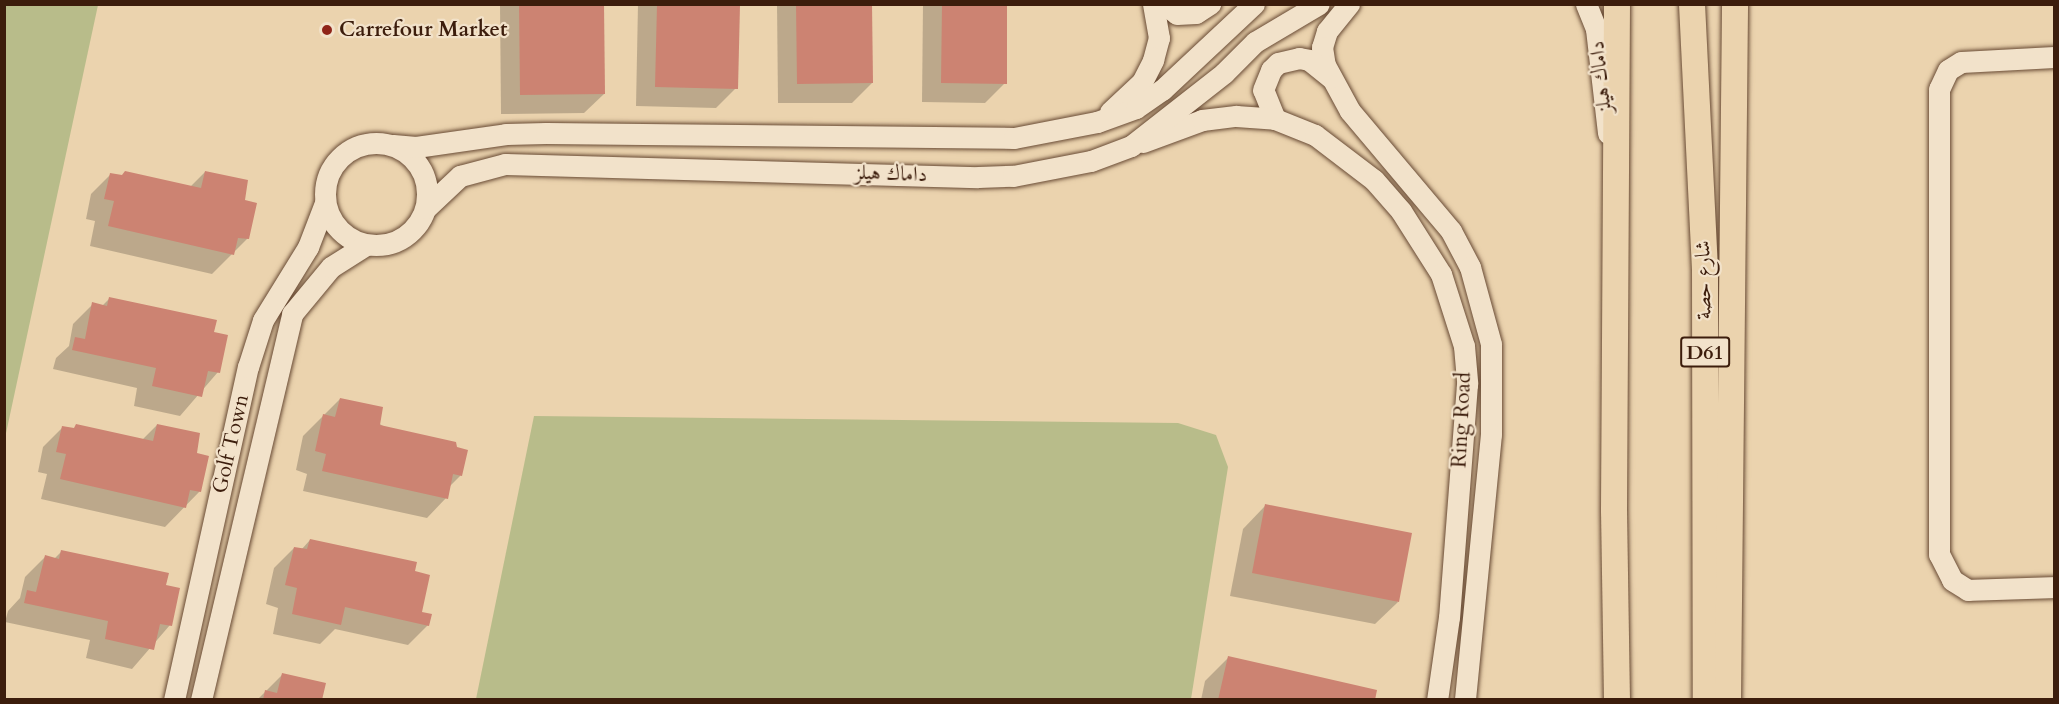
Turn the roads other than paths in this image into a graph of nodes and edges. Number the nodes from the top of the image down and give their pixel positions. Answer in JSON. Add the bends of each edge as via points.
{"nodes":[{"id":1,"x":1154,"y":4,"type":"edge"},
{"id":2,"x":1164,"y":4,"type":"edge"},
{"id":3,"x":1210,"y":4,"type":"edge"},
{"id":4,"x":1254,"y":4,"type":"edge"},
{"id":5,"x":1319,"y":4,"type":"edge"},
{"id":6,"x":1349,"y":4,"type":"edge"},
{"id":7,"x":1586,"y":4,"type":"edge"},
{"id":8,"x":1617,"y":4,"type":"edge"},
{"id":9,"x":1692,"y":4,"type":"edge"},
{"id":10,"x":1735,"y":4,"type":"edge"},
{"id":11,"x":2055,"y":57,"type":"edge"},
{"id":12,"x":1334,"y":81,"type":"junction"},
{"id":13,"x":1275,"y":119,"type":"junction"},
{"id":14,"x":1097,"y":122,"type":"junction"},
{"id":15,"x":393,"y":145,"type":"junction"},
{"id":16,"x":1131,"y":146,"type":"junction"},
{"id":17,"x":1617,"y":150,"type":"junction"},
{"id":18,"x":325,"y":203,"type":"junction"},
{"id":19,"x":426,"y":208,"type":"junction"},
{"id":20,"x":366,"y":245,"type":"junction"},
{"id":21,"x":1730,"y":566,"type":"junction"},
{"id":22,"x":2055,"y":587,"type":"edge"},
{"id":23,"x":174,"y":699,"type":"edge"},
{"id":24,"x":201,"y":699,"type":"edge"},
{"id":25,"x":1437,"y":699,"type":"edge"},
{"id":26,"x":1465,"y":699,"type":"edge"},
{"id":27,"x":1617,"y":699,"type":"edge"},
{"id":28,"x":1706,"y":699,"type":"edge"},
{"id":29,"x":1728,"y":699,"type":"edge"},
{"id":30,"x":1740,"y":699,"type":"edge"}],
"edges":[{"from":1,"to":14,"type":"street","via":[[1159,38],[1153,60],[1142,82]]},
{"from":2,"to":3,"type":"street","via":[[1176,14],[1196,13]]},
{"from":4,"to":14,"type":"street","name":"داماك هيلز","via":[[1162,90],[1136,108]]},
{"from":5,"to":16,"type":"street","name":"داماك هيلز","via":[[1255,42],[1224,73]]},
{"from":6,"to":12,"type":"street","name":"Ring Road","via":[[1327,32],[1322,47]]},
{"from":7,"to":17,"type":"street","name":"داماك هيلز","via":[[1596,29],[1606,129]]},
{"from":8,"to":17,"type":"main road"},
{"from":9,"to":28,"type":"main road","name":"شارع حصة","number":"D61","via":[[1705,271]]},
{"from":10,"to":21,"type":"main road"},
{"from":11,"to":22,"type":"street","via":[[1961,62],[1948,70],[1939,89],[1941,564],[1952,580],[1968,590]]},
{"from":12,"to":13,"type":"street","via":[[1309,60],[1278,63],[1265,80],[1263,90]]},
{"from":12,"to":26,"type":"street","name":"Ring Road","via":[[1372,138],[1428,198],[1452,231],[1483,304],[1491,344],[1491,434]]},
{"from":13,"to":16,"type":"street","name":"Ring Road","via":[[1236,116],[1202,120]]},
{"from":13,"to":25,"type":"street","name":"Ring Road","via":[[1314,135],[1374,180],[1422,241],[1455,309],[1467,384],[1449,617]]},
{"from":14,"to":15,"type":"street","name":"داماك هيلز","via":[[1014,138],[972,140],[546,133],[506,134],[416,147]]},
{"from":15,"to":18,"type":"street","via":[[366,144],[341,156],[326,182]]},
{"from":15,"to":19,"type":"street","via":[[410,155],[422,170],[428,189]]},
{"from":16,"to":19,"type":"street","name":"داماك هيلز","via":[[1090,161],[1013,176],[505,164],[460,176]]},
{"from":17,"to":27,"type":"main road"},
{"from":18,"to":20,"type":"street","via":[[339,230]]},
{"from":18,"to":23,"type":"street","name":"Golf Town","via":[[308,247],[262,320]]},
{"from":19,"to":20,"type":"street","via":[[413,231],[403,238],[385,245]]},
{"from":20,"to":24,"type":"street","name":"Golf Town","via":[[331,267],[292,314]]},
{"from":21,"to":29,"type":"main road"},
{"from":21,"to":30,"type":"street","via":[[1738,625]]}]}
